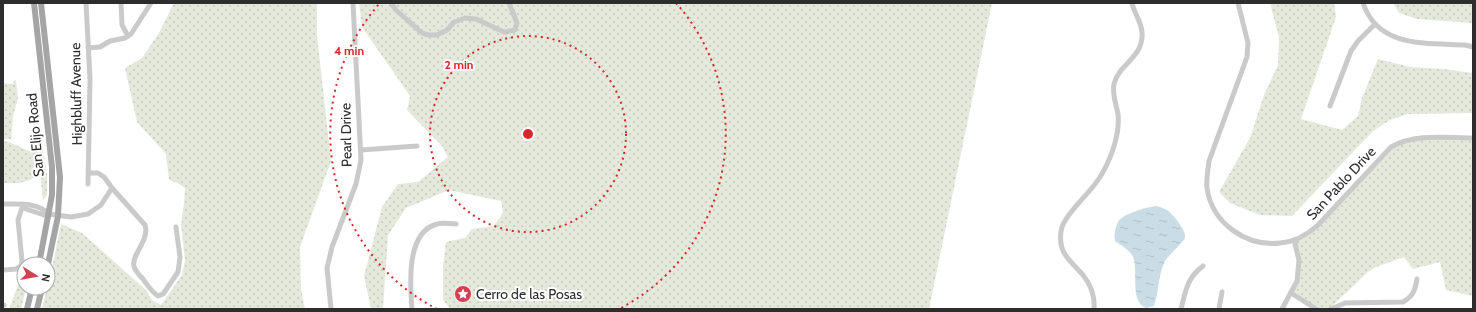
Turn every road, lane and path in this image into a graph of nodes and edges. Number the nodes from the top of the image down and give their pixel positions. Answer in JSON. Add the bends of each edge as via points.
{"nodes":[{"id":1,"x":34,"y":3,"type":"edge"},
{"id":2,"x":41,"y":3,"type":"edge"},
{"id":3,"x":86,"y":3,"type":"edge"},
{"id":4,"x":120,"y":3,"type":"edge"},
{"id":5,"x":151,"y":3,"type":"edge"},
{"id":6,"x":352,"y":3,"type":"edge"},
{"id":7,"x":391,"y":3,"type":"edge"},
{"id":8,"x":509,"y":3,"type":"edge"},
{"id":9,"x":1132,"y":3,"type":"edge"},
{"id":10,"x":1238,"y":3,"type":"edge"},
{"id":11,"x":1363,"y":3,"type":"edge"},
{"id":12,"x":1375,"y":24,"type":"junction"},
{"id":13,"x":128,"y":36,"type":"junction"},
{"id":14,"x":1473,"y":47,"type":"edge"},
{"id":15,"x":88,"y":48,"type":"junction"},
{"id":16,"x":1330,"y":106,"type":"dead end"},
{"id":17,"x":1473,"y":138,"type":"edge"},
{"id":18,"x":417,"y":146,"type":"dead end"},
{"id":19,"x":361,"y":150,"type":"junction"},
{"id":20,"x":89,"y":173,"type":"junction"},
{"id":21,"x":88,"y":184,"type":"dead end"},
{"id":22,"x":112,"y":188,"type":"junction"},
{"id":23,"x":3,"y":204,"type":"edge"},
{"id":24,"x":23,"y":205,"type":"junction"},
{"id":25,"x":49,"y":214,"type":"junction"},
{"id":26,"x":58,"y":216,"type":"junction"},
{"id":27,"x":456,"y":224,"type":"dead end"},
{"id":28,"x":176,"y":227,"type":"dead end"},
{"id":29,"x":1294,"y":240,"type":"junction"},
{"id":30,"x":41,"y":256,"type":"edge"},
{"id":31,"x":50,"y":256,"type":"edge"},
{"id":32,"x":1203,"y":266,"type":"dead end"},
{"id":33,"x":3,"y":270,"type":"edge"},
{"id":34,"x":1417,"y":279,"type":"dead end"},
{"id":35,"x":1222,"y":292,"type":"dead end"},
{"id":36,"x":1292,"y":293,"type":"junction"},
{"id":37,"x":30,"y":296,"type":"edge"},
{"id":38,"x":40,"y":296,"type":"edge"},
{"id":39,"x":27,"y":309,"type":"edge"},
{"id":40,"x":37,"y":309,"type":"edge"},
{"id":41,"x":331,"y":309,"type":"edge"},
{"id":42,"x":412,"y":309,"type":"edge"},
{"id":43,"x":1094,"y":309,"type":"edge"},
{"id":44,"x":1181,"y":309,"type":"edge"},
{"id":45,"x":1219,"y":309,"type":"edge"},
{"id":46,"x":1282,"y":309,"type":"edge"},
{"id":47,"x":1316,"y":309,"type":"edge"},
{"id":48,"x":1332,"y":309,"type":"edge"}],
"edges":[{"from":1,"to":25,"type":"main road","name":"San Elijo Road","via":[[52,166]]},
{"from":2,"to":26,"type":"main road","name":"San Elijo Road","via":[[59,169]]},
{"from":3,"to":15,"type":"street","name":"Highbluff Avenue"},
{"from":4,"to":13,"type":"street","via":[[122,25]]},
{"from":5,"to":13,"type":"street"},
{"from":6,"to":19,"type":"street","name":"Pearl Drive"},
{"from":7,"to":8,"type":"street","via":[[422,33],[429,35],[437,35],[448,30],[454,22],[471,18],[504,32],[515,30],[517,23]]},
{"from":9,"to":43,"type":"street","via":[[1142,32],[1141,42],[1134,58],[1114,84],[1113,97],[1118,113],[1118,124],[1112,150],[1103,173],[1064,222],[1062,231],[1061,244],[1064,254],[1084,276],[1092,290]]},
{"from":10,"to":29,"type":"street","name":"San Pablo Drive","via":[[1248,43],[1247,57],[1209,161],[1207,176],[1211,203],[1233,231],[1246,239],[1280,244]]},
{"from":11,"to":12,"type":"street"},
{"from":12,"to":14,"type":"street","via":[[1392,37],[1410,42]]},
{"from":12,"to":16,"type":"street","via":[[1351,51]]},
{"from":13,"to":15,"type":"street","via":[[100,47]]},
{"from":15,"to":20,"type":"street","name":"Highbluff Avenue"},
{"from":17,"to":29,"type":"street","name":"San Pablo Drive","via":[[1420,137],[1391,147],[1311,232]]},
{"from":18,"to":19,"type":"street"},
{"from":19,"to":41,"type":"street","name":"Pearl Drive","via":[[356,184],[332,246],[327,268]]},
{"from":20,"to":21,"type":"street","name":"Highbluff Avenue"},
{"from":20,"to":22,"type":"street","via":[[98,173]]},
{"from":22,"to":26,"type":"street","via":[[101,205],[88,214]]},
{"from":22,"to":28,"type":"street","via":[[145,225],[147,230],[134,260],[134,266],[152,292],[158,296],[163,294],[178,272],[180,257]]},
{"from":23,"to":24,"type":"street"},
{"from":24,"to":25,"type":"street","via":[[45,210]]},
{"from":24,"to":33,"type":"street","via":[[18,220],[21,266]]},
{"from":25,"to":26,"type":"street"},
{"from":25,"to":30,"type":"main road","name":"San Elijo Road"},
{"from":26,"to":31,"type":"main road","name":"San Elijo Road"},
{"from":27,"to":42,"type":"street","via":[[436,224],[427,229],[417,241],[410,288]]},
{"from":29,"to":36,"type":"street","via":[[1299,266]]},
{"from":32,"to":44,"type":"street","via":[[1189,281]]},
{"from":34,"to":48,"type":"street","via":[[1411,297],[1403,302],[1345,303]]},
{"from":35,"to":45,"type":"street"},
{"from":36,"to":46,"type":"street"},
{"from":36,"to":47,"type":"street"},
{"from":37,"to":39,"type":"main road"},
{"from":38,"to":40,"type":"main road"}]}
